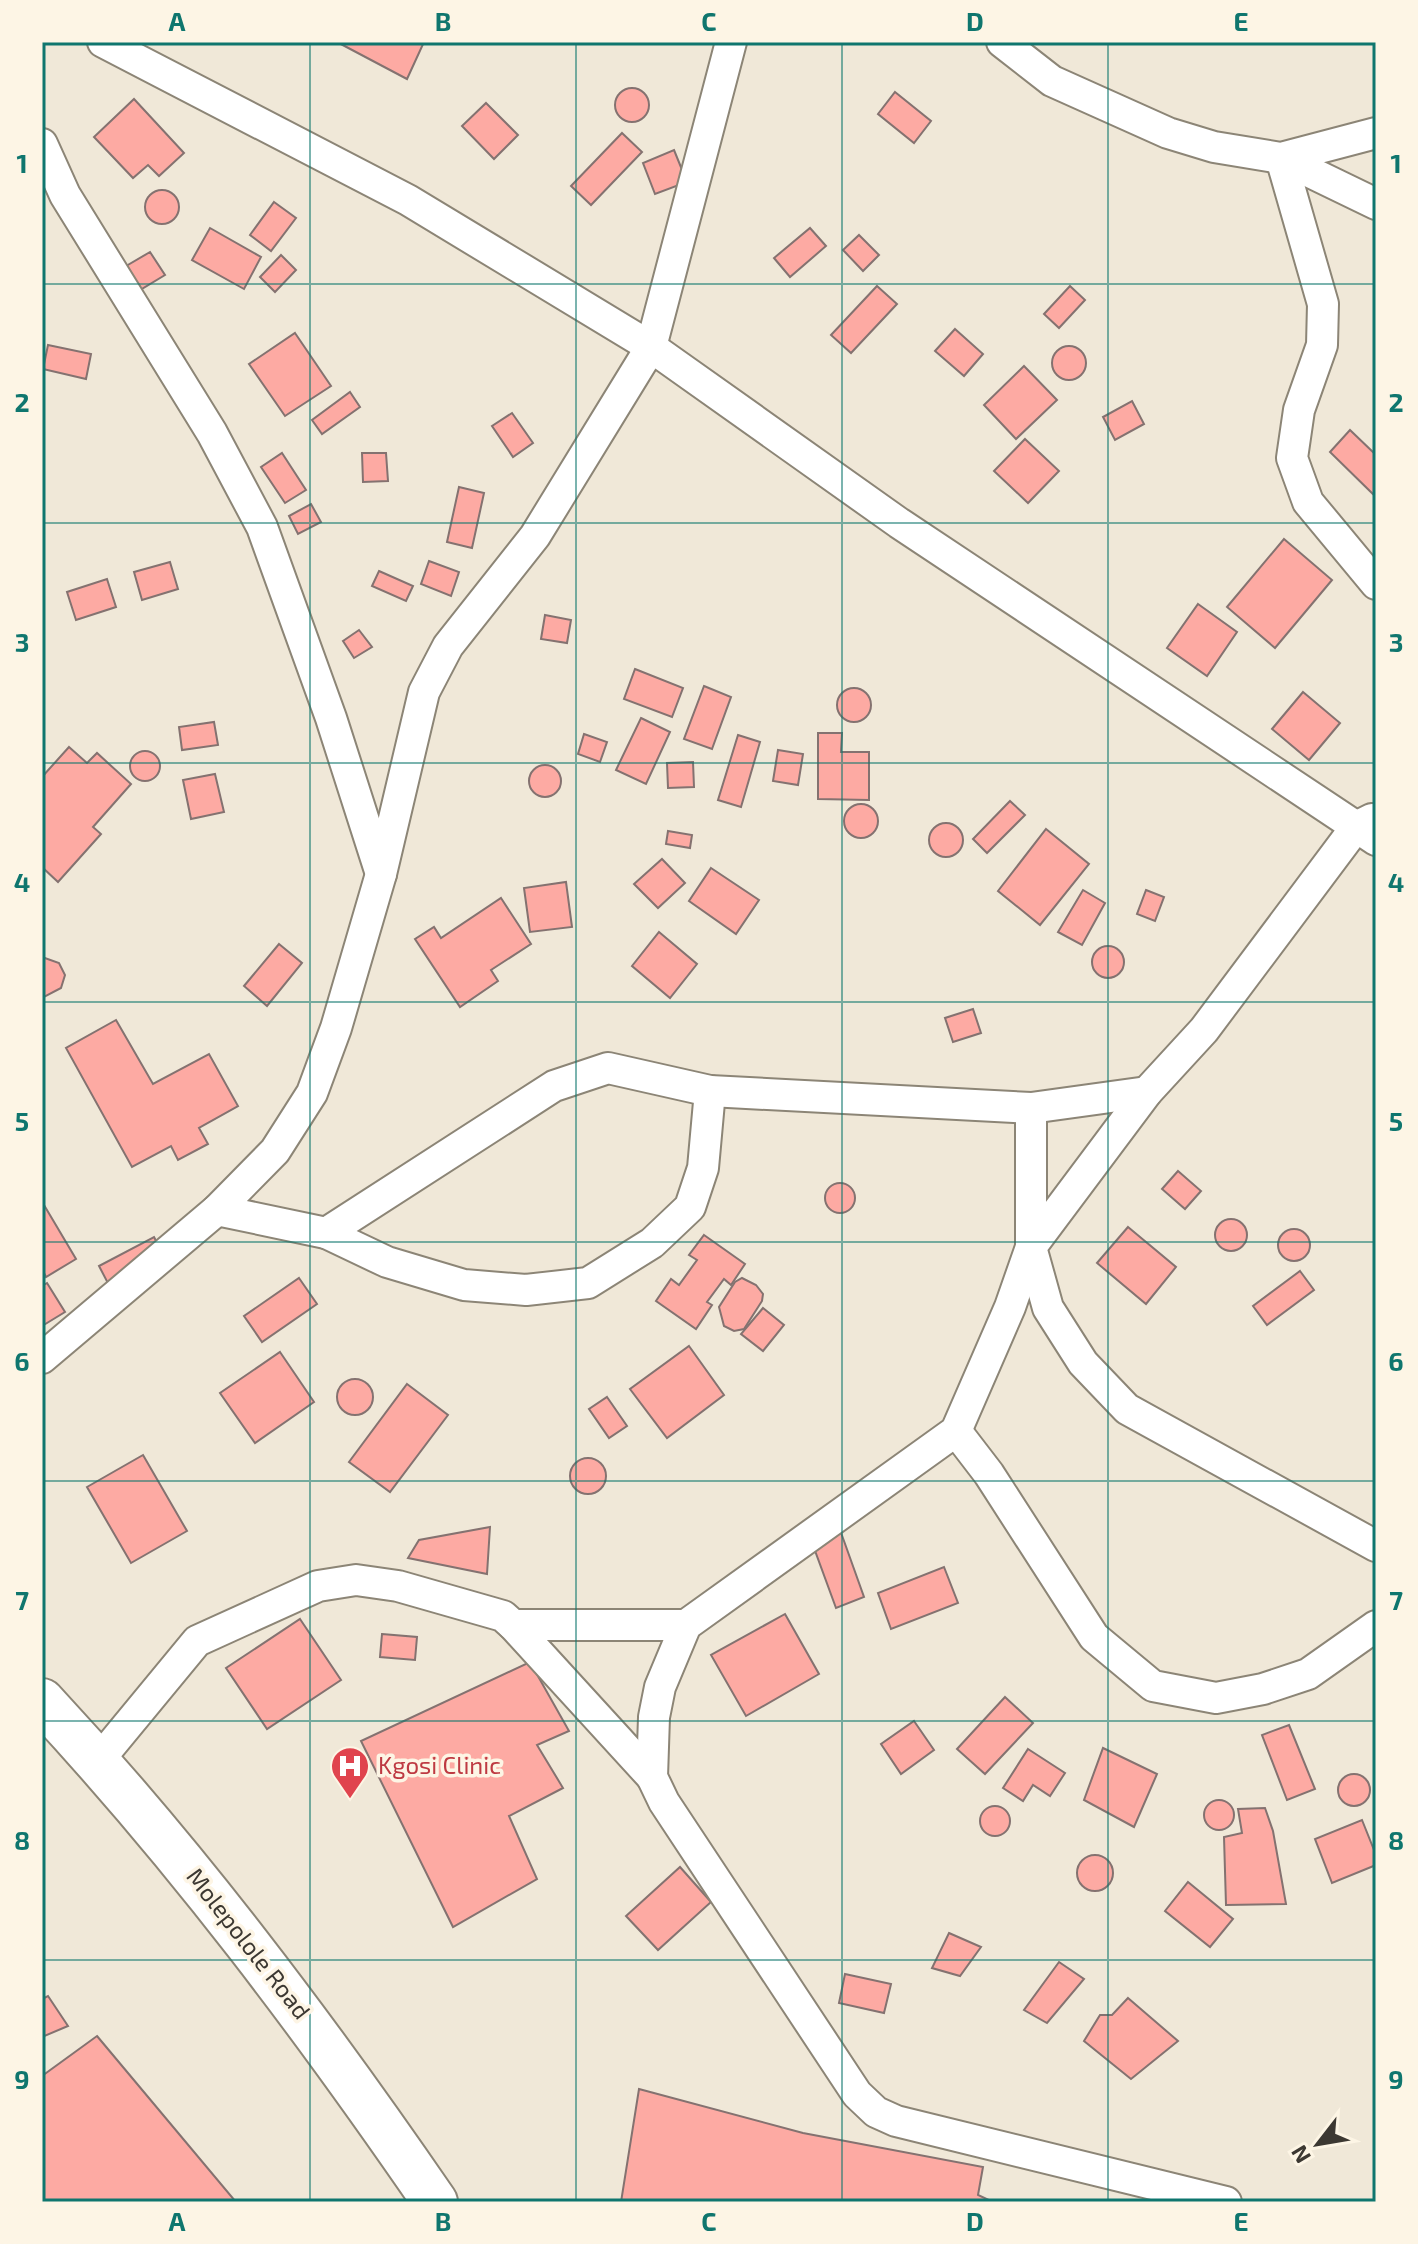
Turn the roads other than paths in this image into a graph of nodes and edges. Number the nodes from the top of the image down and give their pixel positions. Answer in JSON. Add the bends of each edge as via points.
{"nodes":[{"id":1,"x":103,"y":42,"type":"edge"},
{"id":2,"x":731,"y":42,"type":"edge"},
{"id":3,"x":1002,"y":42,"type":"edge"},
{"id":4,"x":1376,"y":133,"type":"edge"},
{"id":5,"x":42,"y":144,"type":"edge"},
{"id":6,"x":1281,"y":158,"type":"junction"},
{"id":7,"x":1376,"y":204,"type":"edge"},
{"id":8,"x":651,"y":347,"type":"junction"},
{"id":9,"x":1376,"y":584,"type":"edge"},
{"id":10,"x":1369,"y":828,"type":"edge"},
{"id":11,"x":381,"y":874,"type":"junction"},
{"id":12,"x":710,"y":1091,"type":"junction"},
{"id":13,"x":1147,"y":1092,"type":"junction"},
{"id":14,"x":1031,"y":1108,"type":"junction"},
{"id":15,"x":217,"y":1210,"type":"junction"},
{"id":16,"x":326,"y":1233,"type":"junction"},
{"id":17,"x":1031,"y":1247,"type":"junction"},
{"id":18,"x":42,"y":1358,"type":"edge"},
{"id":19,"x":956,"y":1431,"type":"junction"},
{"id":20,"x":1376,"y":1546,"type":"edge"},
{"id":21,"x":513,"y":1625,"type":"junction"},
{"id":22,"x":686,"y":1625,"type":"junction"},
{"id":23,"x":1376,"y":1626,"type":"edge"},
{"id":24,"x":42,"y":1701,"type":"edge"},
{"id":25,"x":98,"y":1761,"type":"junction"},
{"id":26,"x":652,"y":1777,"type":"junction"},
{"id":27,"x":1208,"y":2201,"type":"edge"},
{"id":28,"x":435,"y":2202,"type":"edge"}],
"edges":[{"from":1,"to":8,"type":"street","via":[[408,200]]},
{"from":2,"to":8,"type":"street"},
{"from":3,"to":6,"type":"street","via":[[1052,81],[1168,133]]},
{"from":4,"to":6,"type":"street"},
{"from":5,"to":11,"type":"street","via":[[65,195],[212,433],[262,527]]},
{"from":6,"to":7,"type":"street"},
{"from":6,"to":9,"type":"street","via":[[1323,304],[1322,345],[1299,410],[1292,458],[1308,502]]},
{"from":8,"to":10,"type":"street","via":[[899,523]]},
{"from":8,"to":11,"type":"street","via":[[535,536],[448,646],[424,692]]},
{"from":10,"to":13,"type":"street"},
{"from":11,"to":15,"type":"street","via":[[312,1093],[275,1151]]},
{"from":12,"to":14,"type":"street"},
{"from":12,"to":16,"type":"street","via":[[608,1068],[582,1075],[554,1086]]},
{"from":12,"to":16,"type":"street","via":[[703,1168],[690,1207],[652,1243],[588,1283],[526,1290],[464,1285],[387,1262]]},
{"from":13,"to":14,"type":"street"},
{"from":13,"to":17,"type":"street"},
{"from":14,"to":17,"type":"street"},
{"from":15,"to":16,"type":"street"},
{"from":15,"to":18,"type":"street"},
{"from":17,"to":19,"type":"street"},
{"from":17,"to":20,"type":"street","via":[[1048,1308],[1083,1363],[1127,1409]]},
{"from":19,"to":22,"type":"street"},
{"from":19,"to":23,"type":"street","via":[[1094,1637],[1153,1686],[1216,1698],[1263,1689],[1308,1674]]},
{"from":21,"to":22,"type":"street"},
{"from":21,"to":25,"type":"street","via":[[503,1616],[398,1586],[356,1580],[318,1586],[197,1641]]},
{"from":21,"to":26,"type":"street"},
{"from":22,"to":26,"type":"street","via":[[660,1687]]},
{"from":24,"to":25,"type":"main road","name":"Molepolole Road"},
{"from":25,"to":28,"type":"main road","name":"Molepolole Road","via":[[277,1979]]},
{"from":26,"to":27,"type":"street","via":[[857,2094],[876,2112]]}]}
